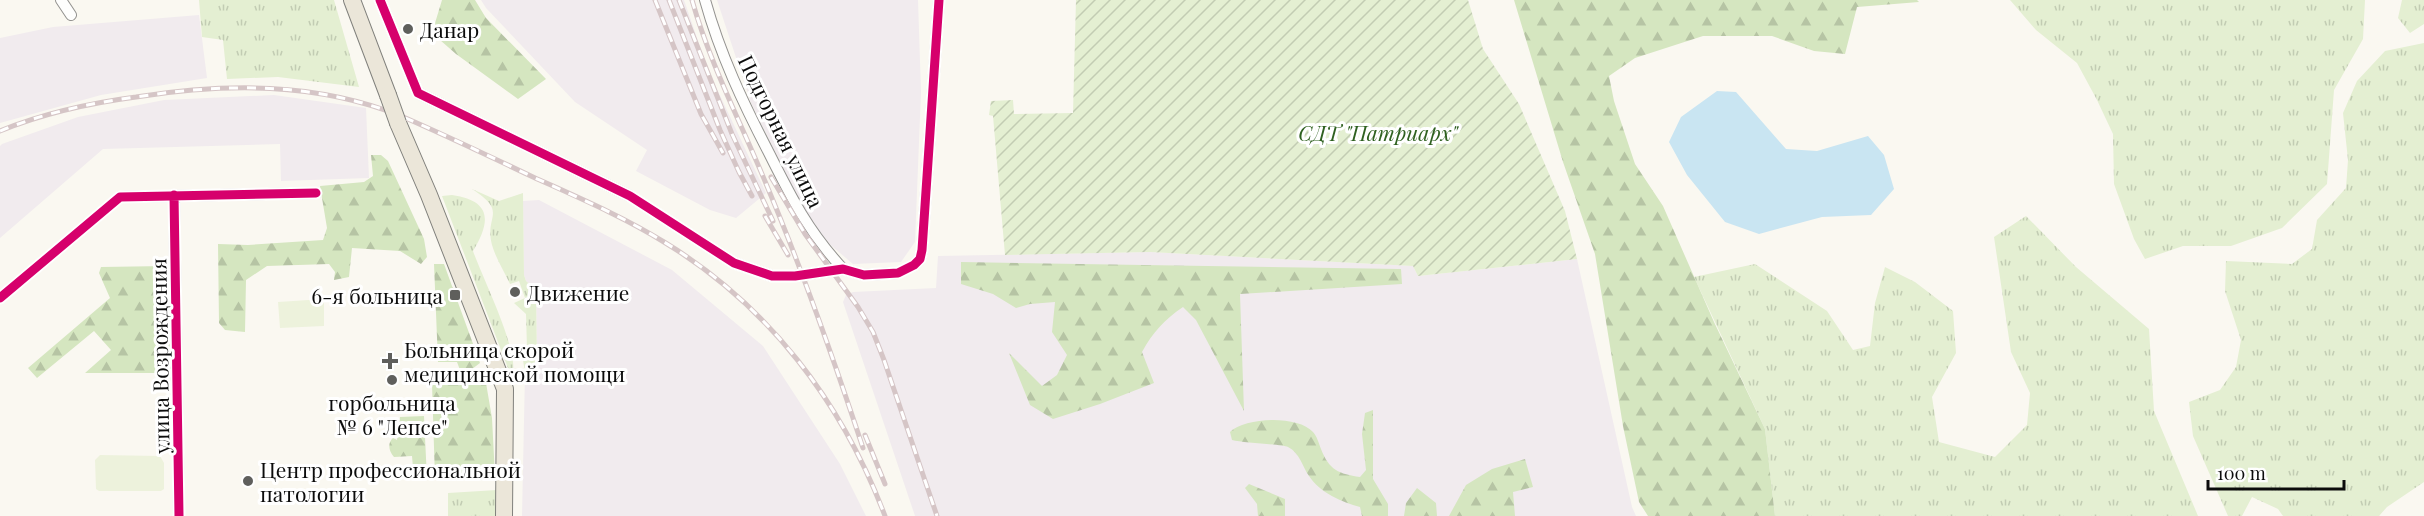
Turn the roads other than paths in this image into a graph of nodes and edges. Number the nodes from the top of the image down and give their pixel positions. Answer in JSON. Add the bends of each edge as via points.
{"nodes":[{"id":1,"x":61,"y":0,"type":"edge"},
{"id":2,"x":352,"y":0,"type":"edge"},
{"id":3,"x":381,"y":0,"type":"edge"},
{"id":4,"x":705,"y":0,"type":"edge"},
{"id":5,"x":939,"y":0,"type":"edge"},
{"id":6,"x":70,"y":15,"type":"dead end"},
{"id":7,"x":316,"y":193,"type":"dead end"},
{"id":8,"x":174,"y":195,"type":"junction"},
{"id":9,"x":843,"y":269,"type":"junction"},
{"id":10,"x":0,"y":298,"type":"edge"},
{"id":11,"x":179,"y":516,"type":"edge"},
{"id":12,"x":504,"y":516,"type":"edge"}],
"edges":[{"from":1,"to":6,"type":"street"},
{"from":2,"to":12,"type":"main road","bridge":true,"via":[[505,389]]},
{"from":3,"to":9,"type":"street","via":[[418,93],[630,196],[734,263],[771,276]]},
{"from":4,"to":9,"type":"street","name":"Подгорная улица","via":[[724,59],[757,130],[806,224]]},
{"from":5,"to":9,"type":"street","via":[[920,258],[898,273],[864,275]]},
{"from":7,"to":8,"type":"street"},
{"from":8,"to":10,"type":"street","via":[[120,197]]},
{"from":8,"to":11,"type":"street","name":"улица Возрождения"}]}
